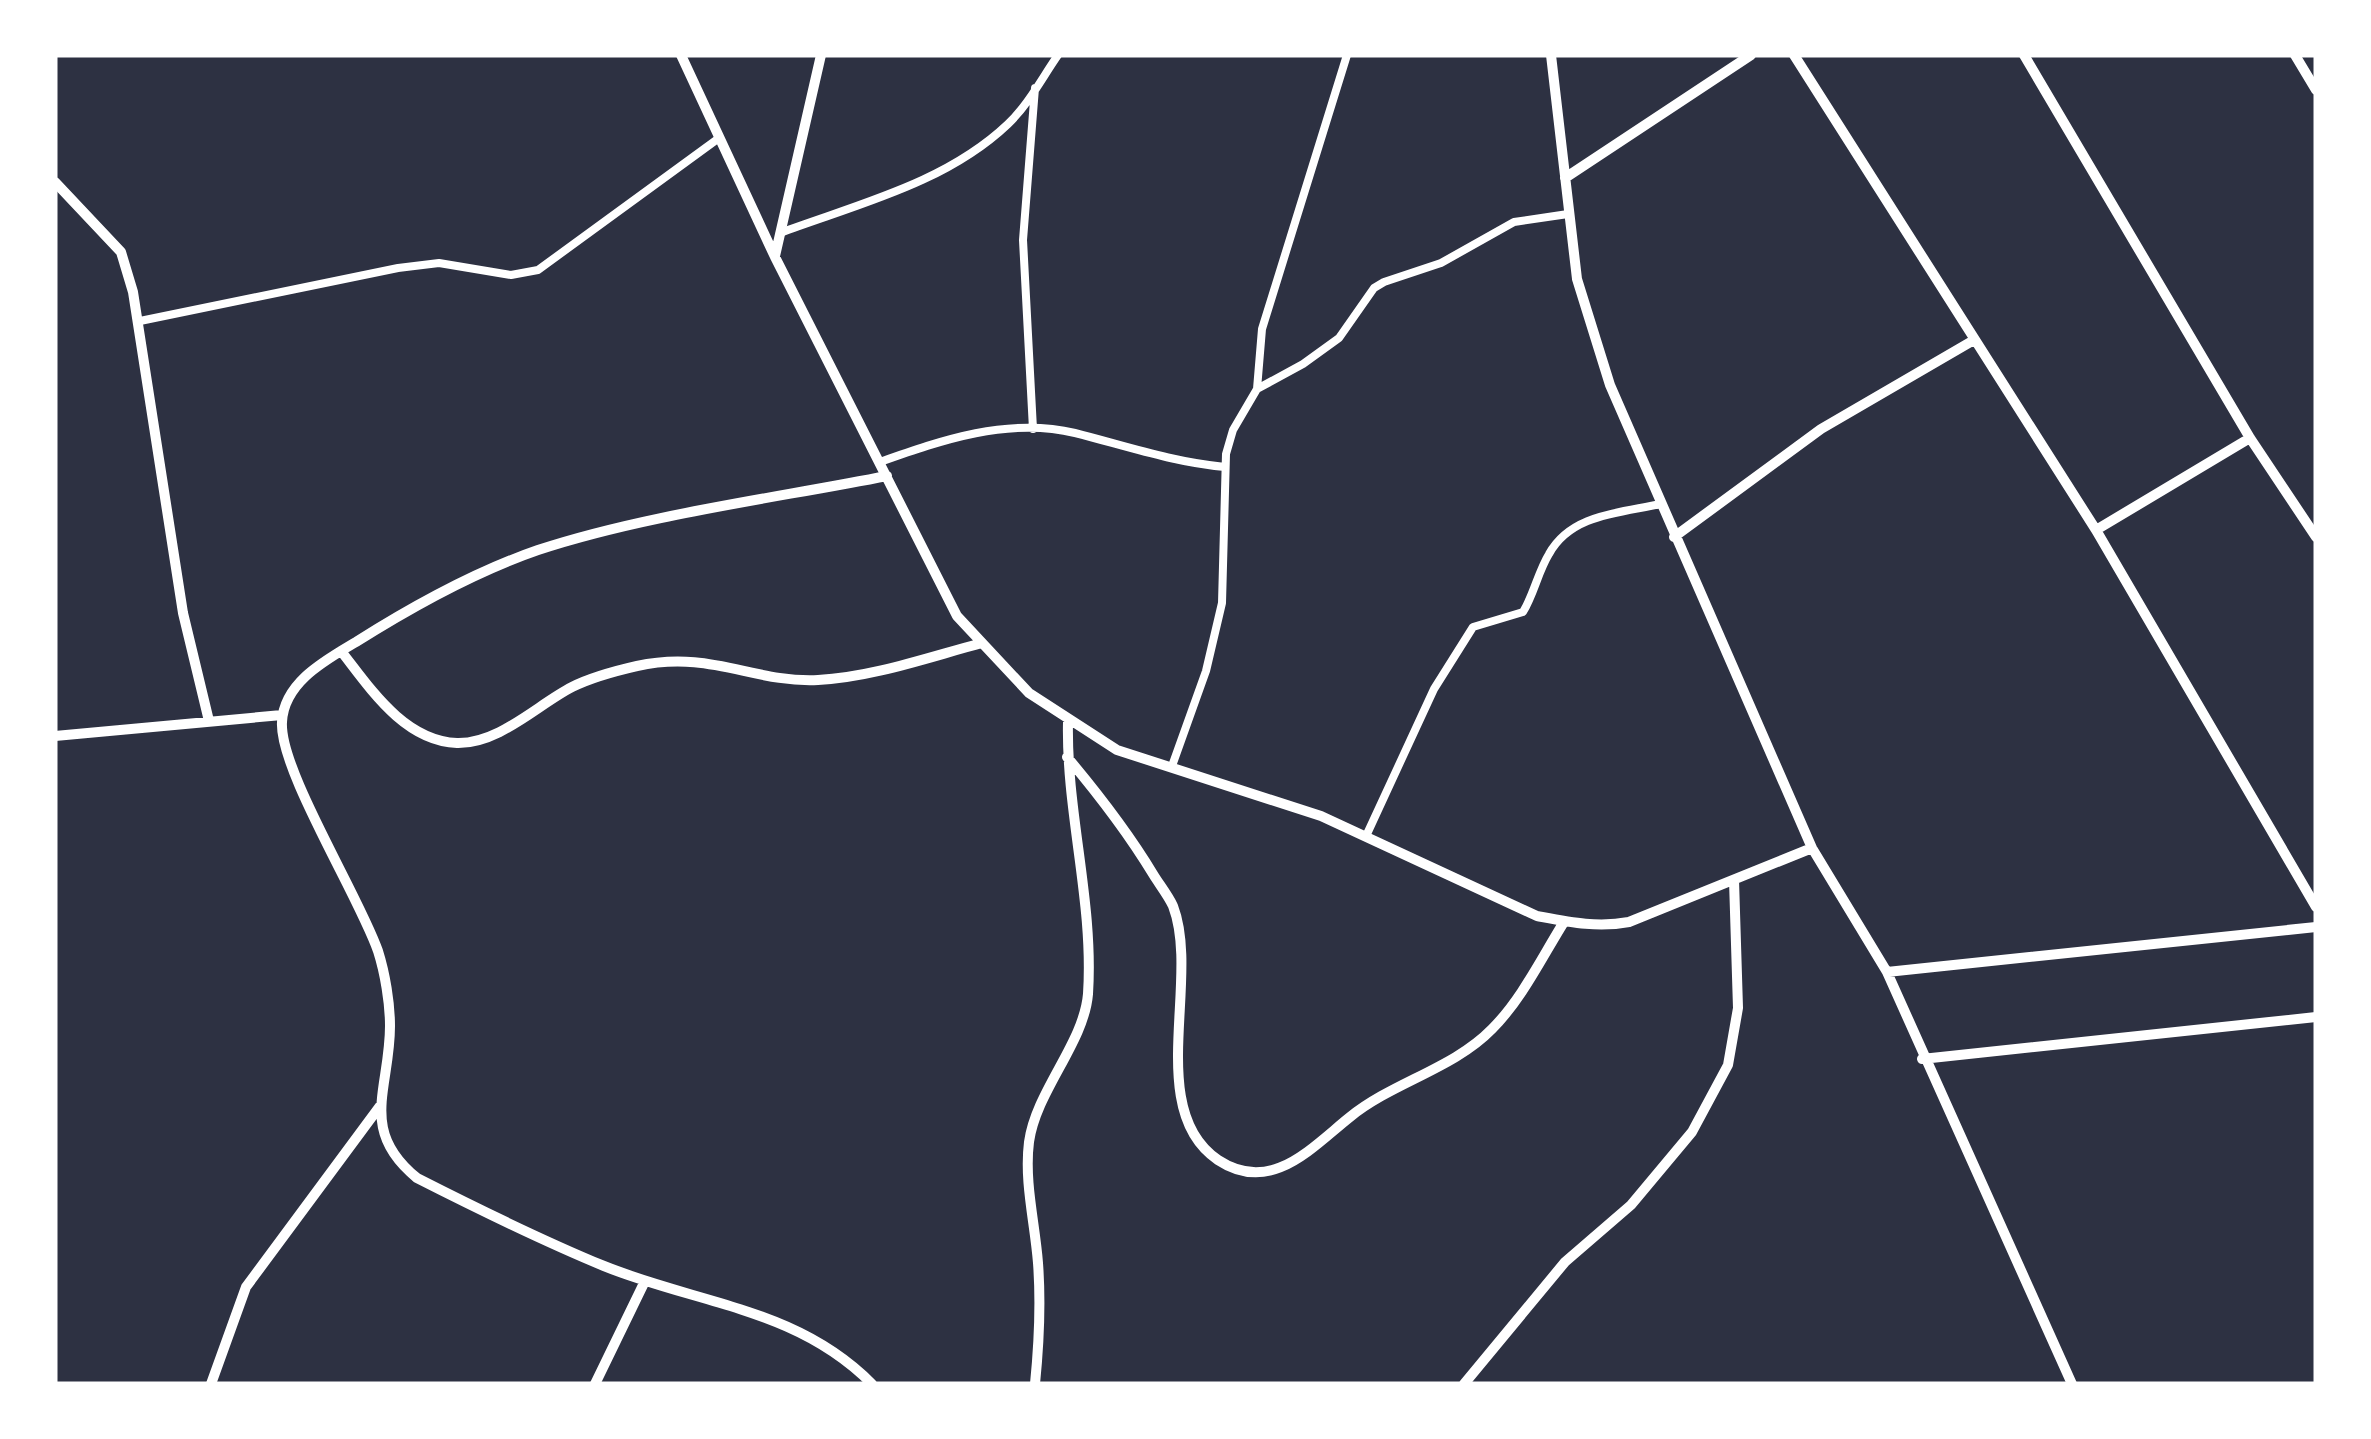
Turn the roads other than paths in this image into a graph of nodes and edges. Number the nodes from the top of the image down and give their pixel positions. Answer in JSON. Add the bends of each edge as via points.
{"nodes":[{"id":1,"x":681,"y":55,"type":"edge"},
{"id":2,"x":820,"y":55,"type":"edge"},
{"id":3,"x":1058,"y":55,"type":"edge"},
{"id":4,"x":1347,"y":55,"type":"edge"},
{"id":5,"x":1551,"y":55,"type":"edge"},
{"id":6,"x":1751,"y":55,"type":"edge"},
{"id":7,"x":1794,"y":55,"type":"edge"},
{"id":8,"x":2024,"y":55,"type":"edge"},
{"id":9,"x":2295,"y":55,"type":"edge"},
{"id":10,"x":1035,"y":88,"type":"junction"},
{"id":11,"x":2316,"y":90,"type":"edge"},
{"id":12,"x":719,"y":138,"type":"junction"},
{"id":13,"x":1565,"y":178,"type":"junction"},
{"id":14,"x":56,"y":187,"type":"edge"},
{"id":15,"x":1568,"y":214,"type":"junction"},
{"id":16,"x":780,"y":233,"type":"junction"},
{"id":17,"x":775,"y":257,"type":"junction"},
{"id":18,"x":140,"y":321,"type":"junction"},
{"id":19,"x":1974,"y":340,"type":"junction"},
{"id":20,"x":1257,"y":389,"type":"junction"},
{"id":21,"x":1033,"y":429,"type":"junction"},
{"id":22,"x":2250,"y":438,"type":"junction"},
{"id":23,"x":880,"y":462,"type":"junction"},
{"id":24,"x":1225,"y":467,"type":"junction"},
{"id":25,"x":887,"y":476,"type":"junction"},
{"id":26,"x":1661,"y":504,"type":"junction"},
{"id":27,"x":2096,"y":530,"type":"junction"},
{"id":28,"x":1674,"y":537,"type":"junction"},
{"id":29,"x":2316,"y":538,"type":"edge"},
{"id":30,"x":982,"y":643,"type":"junction"},
{"id":31,"x":341,"y":651,"type":"junction"},
{"id":32,"x":282,"y":716,"type":"junction"},
{"id":33,"x":209,"y":721,"type":"junction"},
{"id":34,"x":1068,"y":722,"type":"junction"},
{"id":35,"x":55,"y":736,"type":"edge"},
{"id":36,"x":1067,"y":757,"type":"junction"},
{"id":37,"x":1172,"y":766,"type":"junction"},
{"id":38,"x":1367,"y":834,"type":"junction"},
{"id":39,"x":1812,"y":848,"type":"junction"},
{"id":40,"x":1734,"y":880,"type":"junction"},
{"id":41,"x":2316,"y":907,"type":"edge"},
{"id":42,"x":1564,"y":922,"type":"junction"},
{"id":43,"x":2316,"y":927,"type":"edge"},
{"id":44,"x":1887,"y":972,"type":"junction"},
{"id":45,"x":2316,"y":1017,"type":"edge"},
{"id":46,"x":1922,"y":1058,"type":"junction"},
{"id":47,"x":380,"y":1105,"type":"junction"},
{"id":48,"x":645,"y":1281,"type":"junction"},
{"id":49,"x":211,"y":1384,"type":"edge"},
{"id":50,"x":595,"y":1384,"type":"edge"},
{"id":51,"x":872,"y":1384,"type":"edge"},
{"id":52,"x":1036,"y":1384,"type":"edge"},
{"id":53,"x":1464,"y":1384,"type":"edge"},
{"id":54,"x":2072,"y":1384,"type":"edge"}],
"edges":[{"from":1,"to":12,"type":"street"},
{"from":2,"to":16,"type":"street"},
{"from":3,"to":10,"type":"lane"},
{"from":4,"to":20,"type":"lane","via":[[1262,329]]},
{"from":5,"to":13,"type":"street"},
{"from":6,"to":13,"type":"street"},
{"from":7,"to":19,"type":"street"},
{"from":8,"to":22,"type":"street"},
{"from":9,"to":11,"type":"street"},
{"from":10,"to":16,"type":"lane","via":[[1011,122],[971,155],[924,180]]},
{"from":10,"to":21,"type":"lane","via":[[1023,240]]},
{"from":12,"to":17,"type":"street"},
{"from":12,"to":18,"type":"lane","via":[[538,270],[412,266]]},
{"from":13,"to":15,"type":"street"},
{"from":14,"to":18,"type":"street","via":[[121,252]]},
{"from":15,"to":20,"type":"lane","via":[[1514,222],[1441,264],[1384,282],[1339,338]]},
{"from":15,"to":26,"type":"street","via":[[1593,340]]},
{"from":16,"to":17,"type":"street"},
{"from":17,"to":23,"type":"street"},
{"from":18,"to":33,"type":"street","via":[[176,574]]},
{"from":19,"to":27,"type":"street"},
{"from":19,"to":28,"type":"street","via":[[1821,430]]},
{"from":20,"to":24,"type":"lane","via":[[1233,430]]},
{"from":21,"to":23,"type":"lane","via":[[958,434]]},
{"from":21,"to":24,"type":"lane"},
{"from":22,"to":27,"type":"street"},
{"from":22,"to":29,"type":"street"},
{"from":23,"to":25,"type":"street"},
{"from":24,"to":37,"type":"lane","via":[[1222,604]]},
{"from":25,"to":30,"type":"street","via":[[957,616]]},
{"from":25,"to":31,"type":"street","via":[[540,550],[477,575]]},
{"from":26,"to":28,"type":"street"},
{"from":26,"to":38,"type":"lane","via":[[1578,523],[1546,557],[1523,612],[1473,627],[1434,688]]},
{"from":27,"to":41,"type":"street"},
{"from":28,"to":39,"type":"street"},
{"from":30,"to":31,"type":"street","via":[[816,680],[668,660],[585,682],[486,736],[457,743],[398,716]]},
{"from":30,"to":34,"type":"street","via":[[1029,693]]},
{"from":31,"to":32,"type":"street","via":[[297,684]]},
{"from":32,"to":33,"type":"street"},
{"from":32,"to":47,"type":"street","via":[[286,747],[380,956],[390,1026]]},
{"from":33,"to":35,"type":"street"},
{"from":34,"to":36,"type":"street"},
{"from":34,"to":37,"type":"street","via":[[1117,750]]},
{"from":36,"to":42,"type":"street","via":[[1122,824],[1173,906],[1183,957],[1182,1102],[1213,1156],[1248,1173],[1300,1159],[1351,1115],[1492,1030]]},
{"from":36,"to":52,"type":"street","via":[[1087,920],[1088,998],[1029,1142],[1038,1262]]},
{"from":37,"to":38,"type":"street"},
{"from":38,"to":42,"type":"street","via":[[1537,916]]},
{"from":39,"to":40,"type":"street"},
{"from":39,"to":44,"type":"street"},
{"from":40,"to":42,"type":"street","via":[[1629,922]]},
{"from":40,"to":53,"type":"street","via":[[1738,1008],[1728,1065],[1692,1132],[1644,1191],[1564,1262]]},
{"from":43,"to":44,"type":"street"},
{"from":44,"to":46,"type":"street"},
{"from":45,"to":46,"type":"street"},
{"from":46,"to":54,"type":"street"},
{"from":47,"to":48,"type":"street","via":[[387,1148],[417,1178]]},
{"from":47,"to":49,"type":"street","via":[[246,1287]]},
{"from":48,"to":50,"type":"street"},
{"from":48,"to":51,"type":"street","via":[[784,1322],[822,1342]]}]}
